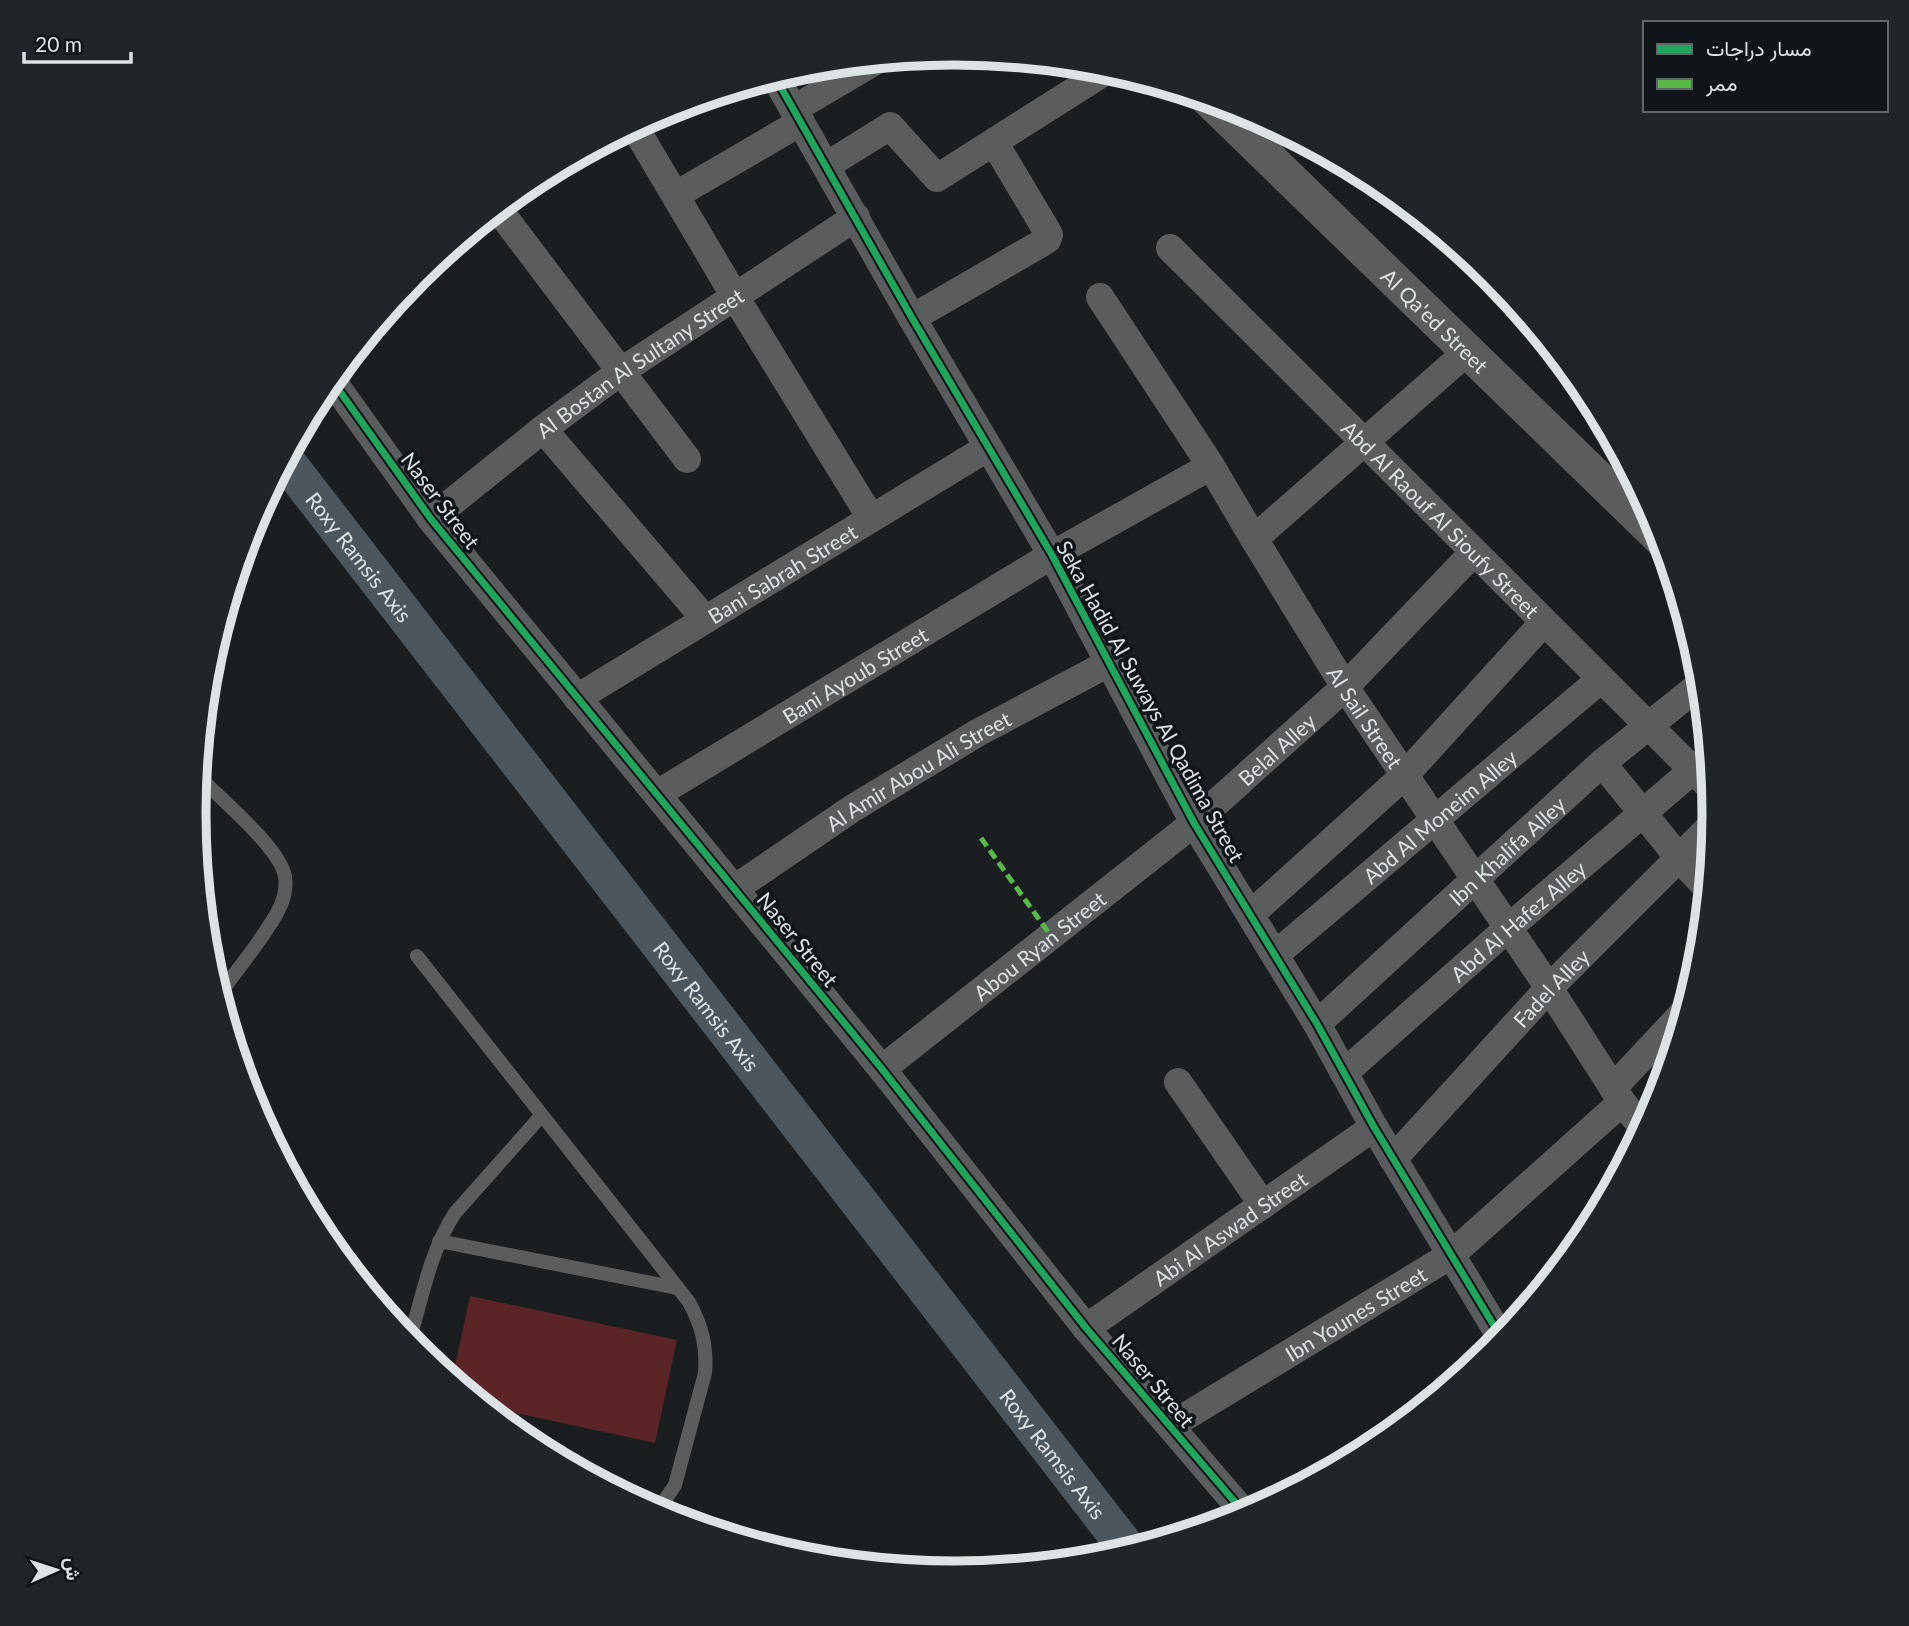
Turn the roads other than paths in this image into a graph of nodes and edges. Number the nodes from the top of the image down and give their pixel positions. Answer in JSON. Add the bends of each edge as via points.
{"nodes":[{"id":1,"x":862,"y":70,"type":"edge"},
{"id":2,"x":1095,"y":78,"type":"edge"},
{"id":3,"x":780,"y":86,"type":"edge"},
{"id":4,"x":797,"y":116,"type":"junction"},
{"id":5,"x":1225,"y":116,"type":"edge"},
{"id":6,"x":639,"y":135,"type":"edge"},
{"id":7,"x":994,"y":142,"type":"junction"},
{"id":8,"x":826,"y":166,"type":"junction"},
{"id":9,"x":676,"y":195,"type":"junction"},
{"id":10,"x":503,"y":216,"type":"edge"},
{"id":11,"x":856,"y":217,"type":"junction"},
{"id":12,"x":1170,"y":248,"type":"dead end"},
{"id":13,"x":734,"y":295,"type":"junction"},
{"id":14,"x":1100,"y":297,"type":"dead end"},
{"id":15,"x":912,"y":318,"type":"junction"},
{"id":16,"x":1468,"y":351,"type":"junction"},
{"id":17,"x":621,"y":372,"type":"junction"},
{"id":18,"x":338,"y":389,"type":"edge"},
{"id":19,"x":543,"y":429,"type":"junction"},
{"id":20,"x":1364,"y":442,"type":"junction"},
{"id":21,"x":987,"y":448,"type":"junction"},
{"id":22,"x":687,"y":459,"type":"dead end"},
{"id":23,"x":1211,"y":466,"type":"junction"},
{"id":24,"x":291,"y":467,"type":"edge"},
{"id":25,"x":871,"y":518,"type":"junction"},
{"id":26,"x":431,"y":519,"type":"junction"},
{"id":27,"x":1644,"y":522,"type":"edge"},
{"id":28,"x":1254,"y":539,"type":"junction"},
{"id":29,"x":1474,"y":552,"type":"junction"},
{"id":30,"x":1052,"y":555,"type":"junction"},
{"id":31,"x":705,"y":619,"type":"junction"},
{"id":32,"x":1544,"y":622,"type":"junction"},
{"id":33,"x":1109,"y":663,"type":"junction"},
{"id":34,"x":1601,"y":679,"type":"junction"},
{"id":35,"x":1345,"y":687,"type":"junction"},
{"id":36,"x":1692,"y":691,"type":"edge"},
{"id":37,"x":578,"y":698,"type":"junction"},
{"id":38,"x":1648,"y":726,"type":"junction"},
{"id":39,"x":1602,"y":763,"type":"junction"},
{"id":40,"x":1693,"y":770,"type":"junction"},
{"id":41,"x":1405,"y":775,"type":"junction"},
{"id":42,"x":1702,"y":779,"type":"edge"},
{"id":43,"x":207,"y":785,"type":"edge"},
{"id":44,"x":657,"y":794,"type":"junction"},
{"id":45,"x":1643,"y":813,"type":"junction"},
{"id":46,"x":1436,"y":818,"type":"junction"},
{"id":47,"x":1194,"y":823,"type":"junction"},
{"id":48,"x":1702,"y":836,"type":"edge"},
{"id":49,"x":1680,"y":859,"type":"junction"},
{"id":50,"x":1476,"y":880,"type":"junction"},
{"id":51,"x":1699,"y":880,"type":"edge"},
{"id":52,"x":734,"y":889,"type":"junction"},
{"id":53,"x":1251,"y":914,"type":"junction"},
{"id":54,"x":1507,"y":929,"type":"junction"},
{"id":55,"x":1276,"y":954,"type":"junction"},
{"id":56,"x":417,"y":956,"type":"dead end"},
{"id":57,"x":227,"y":984,"type":"edge"},
{"id":58,"x":1549,"y":988,"type":"junction"},
{"id":59,"x":1317,"y":1024,"type":"junction"},
{"id":60,"x":1670,"y":1029,"type":"edge"},
{"id":61,"x":882,"y":1069,"type":"junction"},
{"id":62,"x":1344,"y":1073,"type":"junction"},
{"id":63,"x":1178,"y":1082,"type":"dead end"},
{"id":64,"x":1618,"y":1095,"type":"junction"},
{"id":65,"x":541,"y":1116,"type":"junction"},
{"id":66,"x":1637,"y":1120,"type":"edge"},
{"id":67,"x":1374,"y":1127,"type":"junction"},
{"id":68,"x":1393,"y":1159,"type":"junction"},
{"id":69,"x":1263,"y":1205,"type":"junction"},
{"id":70,"x":439,"y":1241,"type":"junction"},
{"id":71,"x":1451,"y":1255,"type":"junction"},
{"id":72,"x":677,"y":1287,"type":"junction"},
{"id":73,"x":1086,"y":1328,"type":"junction"},
{"id":74,"x":413,"y":1329,"type":"edge"},
{"id":75,"x":1496,"y":1329,"type":"edge"},
{"id":76,"x":1170,"y":1426,"type":"junction"},
{"id":77,"x":662,"y":1501,"type":"edge"},
{"id":78,"x":1238,"y":1505,"type":"edge"},
{"id":79,"x":1122,"y":1542,"type":"edge"}],
"edges":[{"from":1,"to":4,"type":"street"},
{"from":2,"to":7,"type":"street"},
{"from":3,"to":4,"type":"street","name":"Seka Hadid Al Suways Al Qadima Street"},
{"from":4,"to":8,"type":"street","name":"Seka Hadid Al Suways Al Qadima Street"},
{"from":4,"to":9,"type":"street"},
{"from":5,"to":16,"type":"street","name":"Al Qa'ed Street"},
{"from":6,"to":9,"type":"street"},
{"from":7,"to":8,"type":"street","via":[[935,178],[887,126]]},
{"from":7,"to":15,"type":"street","via":[[1049,235],[1047,240]]},
{"from":8,"to":11,"type":"street","name":"Seka Hadid Al Suways Al Qadima Street"},
{"from":9,"to":13,"type":"street"},
{"from":10,"to":17,"type":"street"},
{"from":11,"to":13,"type":"street","name":"Al Bostan Al Sultany Street"},
{"from":11,"to":15,"type":"street","name":"Seka Hadid Al Suways Al Qadima Street"},
{"from":12,"to":20,"type":"street","name":"Abd Al Raouf Al Sioufy Street"},
{"from":13,"to":17,"type":"street","name":"Al Bostan Al Sultany Street"},
{"from":13,"to":25,"type":"street"},
{"from":14,"to":23,"type":"street","name":"Al Sail Street"},
{"from":15,"to":21,"type":"street","name":"Seka Hadid Al Suways Al Qadima Street"},
{"from":16,"to":20,"type":"street"},
{"from":16,"to":27,"type":"street","name":"Al Qa'ed Street"},
{"from":17,"to":19,"type":"street","name":"Al Bostan Al Sultany Street"},
{"from":17,"to":22,"type":"street"},
{"from":18,"to":26,"type":"street","name":"Naser Street"},
{"from":19,"to":26,"type":"street","name":"Al Bostan Al Sultany Street"},
{"from":19,"to":31,"type":"street"},
{"from":20,"to":28,"type":"street"},
{"from":20,"to":29,"type":"street","name":"Abd Al Raouf Al Sioufy Street"},
{"from":21,"to":25,"type":"street","name":"Bani Sabrah Street"},
{"from":21,"to":30,"type":"street","name":"Seka Hadid Al Suways Al Qadima Street"},
{"from":23,"to":28,"type":"street","name":"Al Sail Street"},
{"from":23,"to":30,"type":"street","name":"Bani Ayoub Street"},
{"from":24,"to":79,"type":"main road","name":"Roxy Ramsis Axis"},
{"from":25,"to":31,"type":"street","name":"Bani Sabrah Street"},
{"from":26,"to":37,"type":"street","name":"Naser Street"},
{"from":28,"to":35,"type":"street","name":"Al Sail Street"},
{"from":29,"to":32,"type":"street","name":"Abd Al Raouf Al Sioufy Street"},
{"from":29,"to":35,"type":"street","name":"Belal Alley"},
{"from":30,"to":33,"type":"street","name":"Seka Hadid Al Suways Al Qadima Street"},
{"from":30,"to":44,"type":"street","name":"Bani Ayoub Street"},
{"from":31,"to":37,"type":"street","name":"Bani Sabrah Street"},
{"from":32,"to":34,"type":"street","name":"Abd Al Raouf Al Sioufy Street"},
{"from":32,"to":41,"type":"street"},
{"from":33,"to":47,"type":"street","name":"Seka Hadid Al Suways Al Qadima Street"},
{"from":33,"to":52,"type":"street","name":"Al Amir Abou Ali Street","via":[[853,808]]},
{"from":34,"to":38,"type":"street","name":"Abd Al Raouf Al Sioufy Street"},
{"from":34,"to":46,"type":"street","name":"Abd Al Moneim Alley"},
{"from":35,"to":41,"type":"street","name":"Al Sail Street"},
{"from":35,"to":47,"type":"street","name":"Belal Alley"},
{"from":36,"to":38,"type":"street","name":"Ibn Khalifa Alley"},
{"from":37,"to":44,"type":"street","name":"Naser Street"},
{"from":38,"to":39,"type":"street","name":"Ibn Khalifa Alley"},
{"from":38,"to":40,"type":"street","name":"Abd Al Raouf Al Sioufy Street"},
{"from":39,"to":45,"type":"street"},
{"from":39,"to":50,"type":"street","name":"Ibn Khalifa Alley"},
{"from":40,"to":42,"type":"street","name":"Abd Al Raouf Al Sioufy Street"},
{"from":40,"to":45,"type":"street","name":"Abd Al Hafez Alley"},
{"from":41,"to":46,"type":"street","name":"Al Sail Street"},
{"from":41,"to":53,"type":"street"},
{"from":43,"to":57,"type":"lane","via":[[279,859],[285,876],[285,895],[278,912]]},
{"from":44,"to":52,"type":"street","name":"Naser Street"},
{"from":45,"to":49,"type":"street"},
{"from":45,"to":54,"type":"street","name":"Abd Al Hafez Alley"},
{"from":46,"to":50,"type":"street","name":"Al Sail Street"},
{"from":46,"to":55,"type":"street","name":"Abd Al Moneim Alley"},
{"from":47,"to":53,"type":"street","name":"Seka Hadid Al Suways Al Qadima Street"},
{"from":47,"to":61,"type":"street","name":"Abou Ryan Street"},
{"from":48,"to":49,"type":"street","name":"Fadel Alley"},
{"from":49,"to":51,"type":"street"},
{"from":49,"to":58,"type":"street","name":"Fadel Alley"},
{"from":50,"to":54,"type":"street","name":"Al Sail Street"},
{"from":50,"to":59,"type":"street","name":"Ibn Khalifa Alley"},
{"from":52,"to":61,"type":"street","name":"Naser Street"},
{"from":53,"to":55,"type":"street","name":"Seka Hadid Al Suways Al Qadima Street"},
{"from":54,"to":58,"type":"street","name":"Al Sail Street"},
{"from":54,"to":62,"type":"street","name":"Abd Al Hafez Alley"},
{"from":55,"to":59,"type":"street","name":"Seka Hadid Al Suways Al Qadima Street"},
{"from":56,"to":65,"type":"lane"},
{"from":58,"to":64,"type":"street","name":"Al Sail Street"},
{"from":58,"to":68,"type":"street","name":"Fadel Alley"},
{"from":59,"to":62,"type":"street","name":"Seka Hadid Al Suways Al Qadima Street"},
{"from":60,"to":64,"type":"street","name":"Ibn Younes Street"},
{"from":61,"to":73,"type":"street","name":"Naser Street"},
{"from":62,"to":67,"type":"street","name":"Seka Hadid Al Suways Al Qadima Street"},
{"from":63,"to":69,"type":"street"},
{"from":64,"to":66,"type":"street","name":"Al Sail Street"},
{"from":64,"to":71,"type":"street","name":"Ibn Younes Street"},
{"from":65,"to":70,"type":"lane","via":[[456,1213]]},
{"from":65,"to":72,"type":"lane"},
{"from":67,"to":68,"type":"street","name":"Seka Hadid Al Suways Al Qadima Street"},
{"from":67,"to":69,"type":"street","name":"Abi Al Aswad Street"},
{"from":68,"to":71,"type":"street","name":"Seka Hadid Al Suways Al Qadima Street"},
{"from":69,"to":73,"type":"street","name":"Abi Al Aswad Street"},
{"from":70,"to":72,"type":"lane"},
{"from":70,"to":74,"type":"lane"},
{"from":71,"to":75,"type":"street","name":"Seka Hadid Al Suways Al Qadima Street"},
{"from":71,"to":76,"type":"street","name":"Ibn Younes Street"},
{"from":72,"to":77,"type":"lane","via":[[704,1336],[705,1373],[675,1485]]},
{"from":73,"to":76,"type":"street","name":"Naser Street"},
{"from":76,"to":78,"type":"street","name":"Naser Street"}]}
